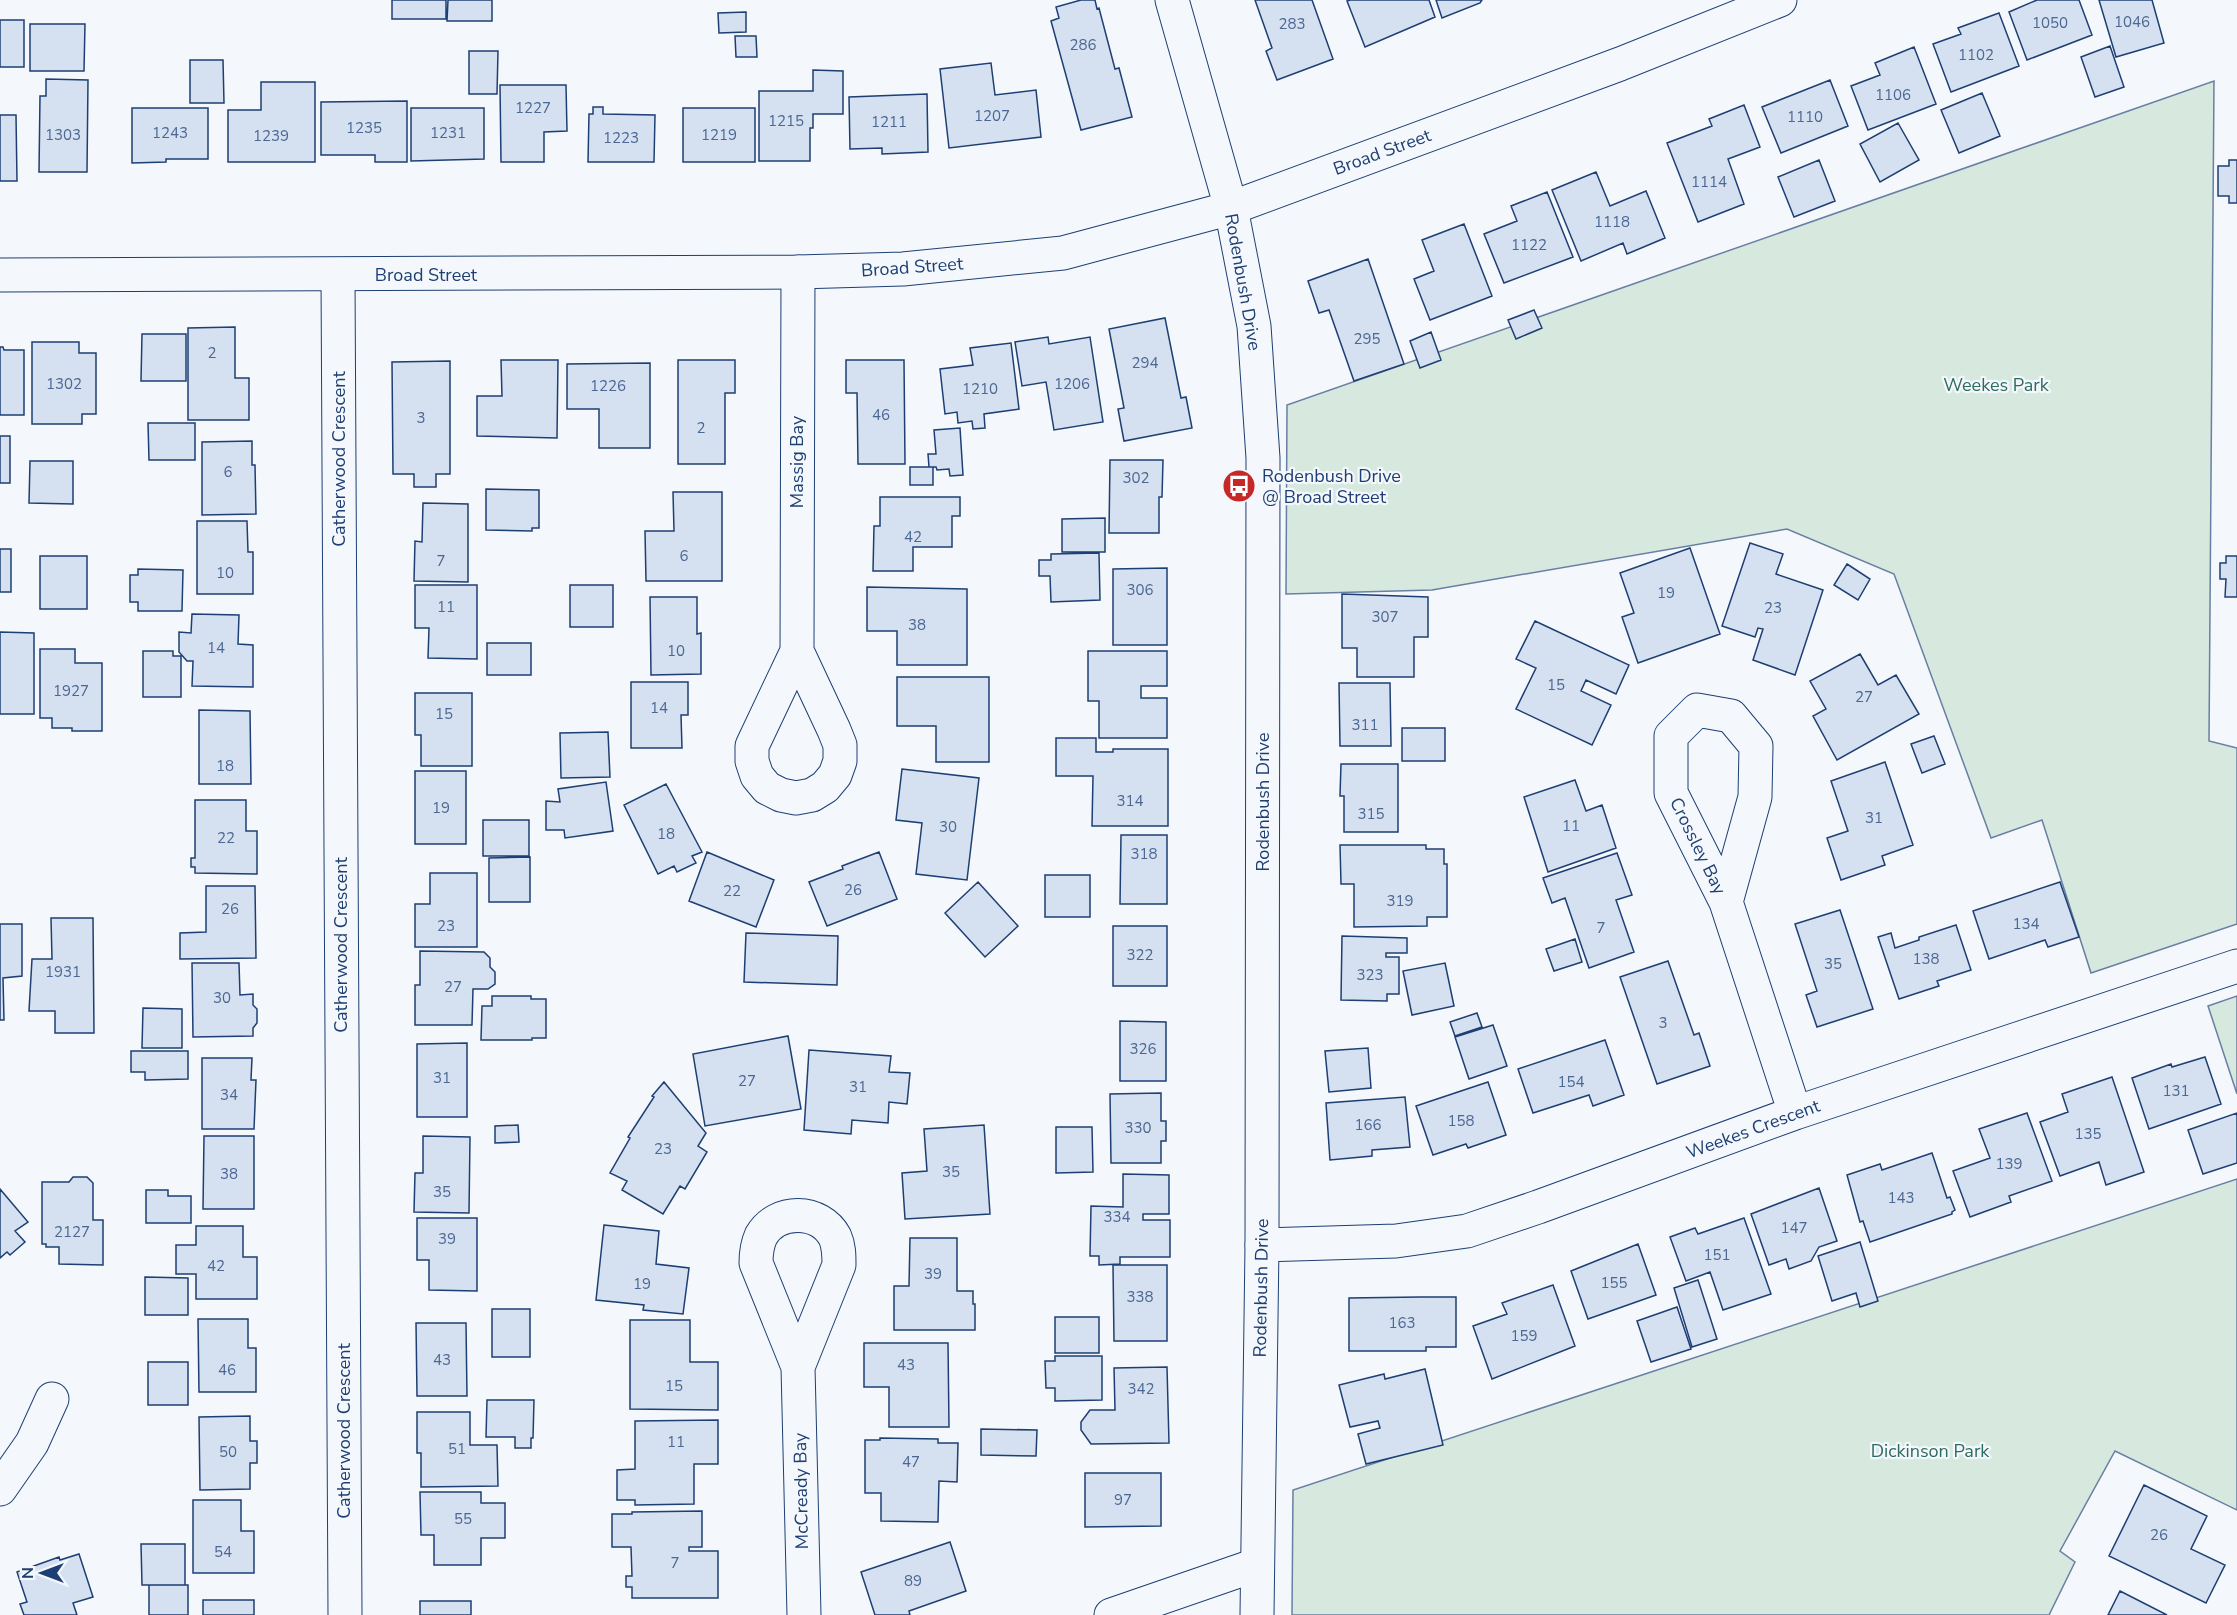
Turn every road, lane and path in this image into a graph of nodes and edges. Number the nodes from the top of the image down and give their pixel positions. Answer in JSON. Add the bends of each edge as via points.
{"nodes":[{"id":1,"x":1172,"y":0,"type":"edge"},
{"id":2,"x":1780,"y":0,"type":"edge"},
{"id":3,"x":1231,"y":208,"type":"junction"},
{"id":4,"x":798,"y":273,"type":"junction"},
{"id":5,"x":0,"y":275,"type":"edge"},
{"id":6,"x":338,"y":276,"type":"junction"},
{"id":7,"x":797,"y":651,"type":"dead end"},
{"id":8,"x":1726,"y":902,"type":"junction"},
{"id":9,"x":2237,"y":966,"type":"edge"},
{"id":10,"x":1795,"y":1113,"type":"junction"},
{"id":11,"x":1262,"y":1245,"type":"junction"},
{"id":12,"x":798,"y":1367,"type":"dead end"},
{"id":13,"x":52,"y":1399,"type":"dead end"},
{"id":14,"x":0,"y":1489,"type":"edge"},
{"id":15,"x":1256,"y":1565,"type":"junction"},
{"id":16,"x":345,"y":1615,"type":"edge"},
{"id":17,"x":804,"y":1615,"type":"edge"},
{"id":18,"x":1111,"y":1615,"type":"edge"},
{"id":19,"x":1257,"y":1615,"type":"edge"}],
"edges":[{"from":1,"to":3,"type":"street","name":"Rodenbush Drive"},
{"from":2,"to":3,"type":"street","name":"Broad Street","via":[[1620,64]]},
{"from":3,"to":4,"type":"street","name":"Broad Street","via":[[1063,253],[903,269]]},
{"from":3,"to":11,"type":"street","name":"Rodenbush Drive","via":[[1254,326],[1263,458]]},
{"from":4,"to":6,"type":"street","name":"Broad Street"},
{"from":4,"to":7,"type":"street","name":"Massig Bay"},
{"from":5,"to":6,"type":"street","name":"Broad Street"},
{"from":6,"to":16,"type":"street","name":"Catherwood Crescent"},
{"from":8,"to":8,"type":"street","name":"Crossley Bay","via":[[1755,797],[1756,746],[1731,716],[1696,710],[1671,736],[1671,793]]},
{"from":8,"to":10,"type":"street","name":"Crossley Bay"},
{"from":9,"to":10,"type":"street","name":"Weekes Crescent"},
{"from":10,"to":11,"type":"street","name":"Weekes Crescent","via":[[1467,1231],[1396,1241]]},
{"from":11,"to":15,"type":"street","name":"Rodenbush Drive"},
{"from":12,"to":17,"type":"street","name":"McCready Bay"},
{"from":13,"to":14,"type":"street","via":[[32,1443]]},
{"from":15,"to":18,"type":"street"},
{"from":15,"to":19,"type":"street","name":"Rodenbush Drive"}]}
